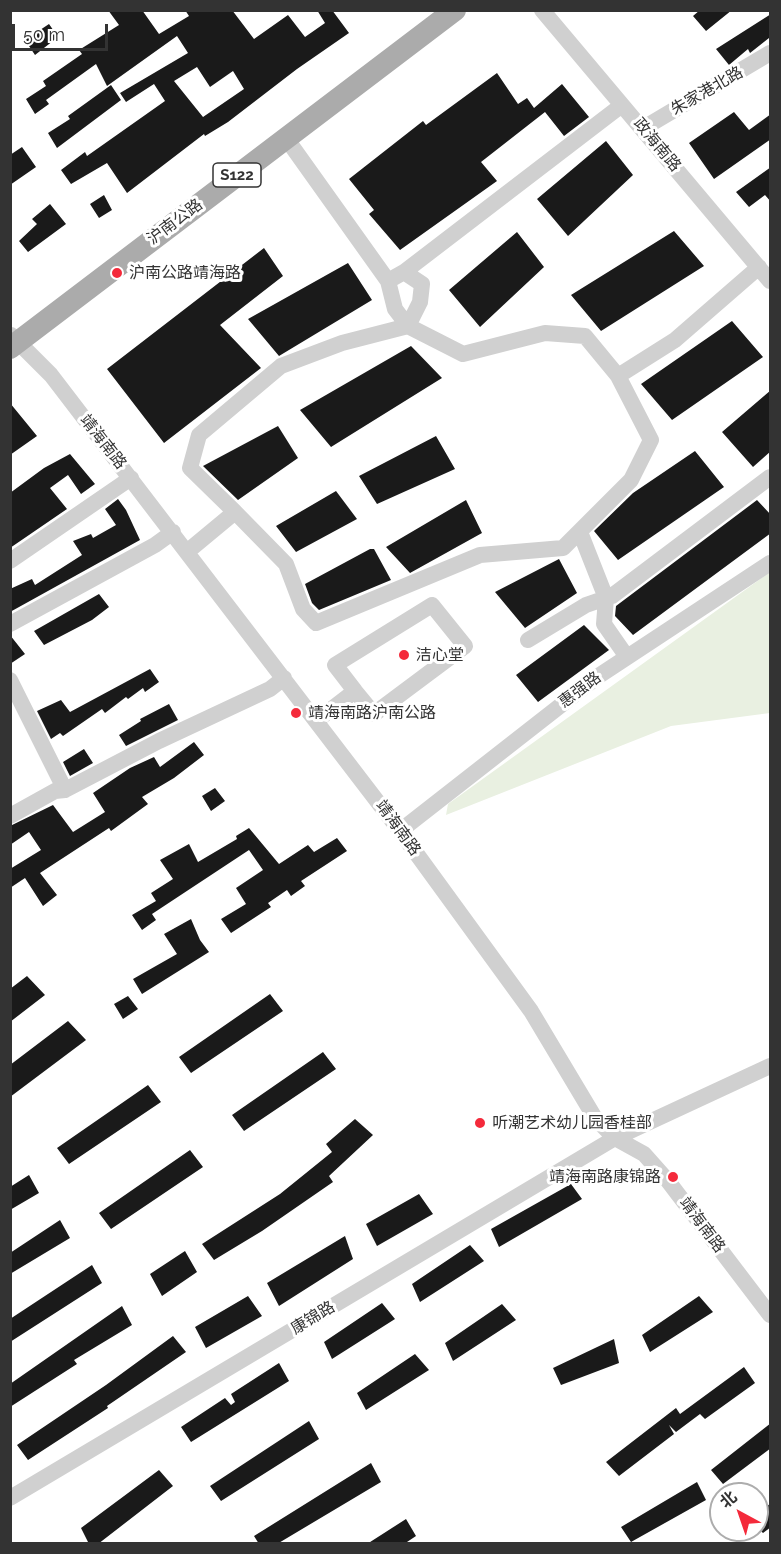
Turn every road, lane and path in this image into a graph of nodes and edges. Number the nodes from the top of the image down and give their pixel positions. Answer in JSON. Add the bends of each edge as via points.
{"nodes":[{"id":1,"x":434,"y":10,"type":"edge"},
{"id":2,"x":455,"y":10,"type":"edge"},
{"id":3,"x":542,"y":10,"type":"edge"},
{"id":4,"x":771,"y":53,"type":"edge"},
{"id":5,"x":622,"y":105,"type":"junction"},
{"id":6,"x":642,"y":129,"type":"junction"},
{"id":7,"x":286,"y":138,"type":"junction"},
{"id":8,"x":759,"y":267,"type":"junction"},
{"id":9,"x":404,"y":272,"type":"junction"},
{"id":10,"x":388,"y":281,"type":"junction"},
{"id":11,"x":771,"y":281,"type":"edge"},
{"id":12,"x":408,"y":326,"type":"junction"},
{"id":13,"x":13,"y":339,"type":"edge"},
{"id":14,"x":618,"y":376,"type":"junction"},
{"id":15,"x":771,"y":477,"type":"edge"},
{"id":16,"x":131,"y":478,"type":"junction"},
{"id":17,"x":235,"y":512,"type":"junction"},
{"id":18,"x":173,"y":532,"type":"junction"},
{"id":19,"x":580,"y":532,"type":"junction"},
{"id":20,"x":188,"y":551,"type":"junction"},
{"id":21,"x":10,"y":561,"type":"edge"},
{"id":22,"x":771,"y":563,"type":"edge"},
{"id":23,"x":606,"y":598,"type":"junction"},
{"id":24,"x":10,"y":624,"type":"edge"},
{"id":25,"x":528,"y":640,"type":"dead end"},
{"id":26,"x":627,"y":657,"type":"junction"},
{"id":27,"x":284,"y":678,"type":"junction"},
{"id":28,"x":10,"y":680,"type":"edge"},
{"id":29,"x":355,"y":691,"type":"junction"},
{"id":30,"x":316,"y":721,"type":"junction"},
{"id":31,"x":65,"y":790,"type":"junction"},
{"id":32,"x":10,"y":816,"type":"edge"},
{"id":33,"x":404,"y":838,"type":"junction"},
{"id":34,"x":771,"y":1066,"type":"edge"},
{"id":35,"x":615,"y":1138,"type":"junction"},
{"id":36,"x":771,"y":1315,"type":"edge"},
{"id":37,"x":10,"y":1498,"type":"edge"}],
"edges":[{"from":1,"to":13,"type":"main road","name":"沪南公路","number":"S122"},
{"from":2,"to":7,"type":"main road","name":"沪南公路","number":"S122"},
{"from":3,"to":5,"type":"street","name":"政海南路"},
{"from":4,"to":6,"type":"street","name":"朱家港北路"},
{"from":5,"to":6,"type":"street","name":"政海南路"},
{"from":5,"to":9,"type":"street"},
{"from":6,"to":8,"type":"street","name":"政海南路"},
{"from":7,"to":10,"type":"street"},
{"from":7,"to":13,"type":"main road","name":"沪南公路","number":"S122"},
{"from":8,"to":11,"type":"street","name":"政海南路"},
{"from":8,"to":14,"type":"street","via":[[675,340]]},
{"from":9,"to":10,"type":"street"},
{"from":9,"to":12,"type":"street","via":[[422,284],[420,302]]},
{"from":10,"to":12,"type":"street","via":[[395,309]]},
{"from":12,"to":14,"type":"street","via":[[463,354],[545,333],[585,336]]},
{"from":12,"to":17,"type":"street","via":[[342,343],[281,366],[199,435],[190,468]]},
{"from":13,"to":16,"type":"street","name":"靖海南路","via":[[51,375]]},
{"from":14,"to":19,"type":"street","via":[[651,440],[631,480]]},
{"from":15,"to":23,"type":"street"},
{"from":16,"to":18,"type":"street","name":"靖海南路"},
{"from":16,"to":21,"type":"street"},
{"from":17,"to":19,"type":"street","via":[[286,564],[303,609],[316,623],[480,555],[562,548]]},
{"from":17,"to":20,"type":"street"},
{"from":18,"to":20,"type":"street","name":"靖海南路"},
{"from":18,"to":24,"type":"street"},
{"from":19,"to":23,"type":"street"},
{"from":20,"to":27,"type":"street","name":"靖海南路"},
{"from":22,"to":26,"type":"street","name":"惠强路"},
{"from":23,"to":25,"type":"street","via":[[586,605]]},
{"from":23,"to":26,"type":"street","via":[[604,624]]},
{"from":26,"to":33,"type":"street","name":"惠强路","via":[[597,677]]},
{"from":27,"to":30,"type":"street","name":"靖海南路"},
{"from":27,"to":31,"type":"street","via":[[270,689]]},
{"from":28,"to":31,"type":"street"},
{"from":29,"to":29,"type":"street","via":[[374,714],[465,646],[432,605],[334,665]]},
{"from":29,"to":30,"type":"street"},
{"from":30,"to":33,"type":"street","name":"靖海南路"},
{"from":31,"to":32,"type":"street","via":[[55,791]]},
{"from":33,"to":35,"type":"street","name":"靖海南路","via":[[531,1011],[596,1118]]},
{"from":34,"to":35,"type":"street","name":"康锦路"},
{"from":35,"to":36,"type":"street","name":"靖海南路","via":[[644,1154],[668,1181]]},
{"from":35,"to":37,"type":"street","name":"康锦路"}]}
